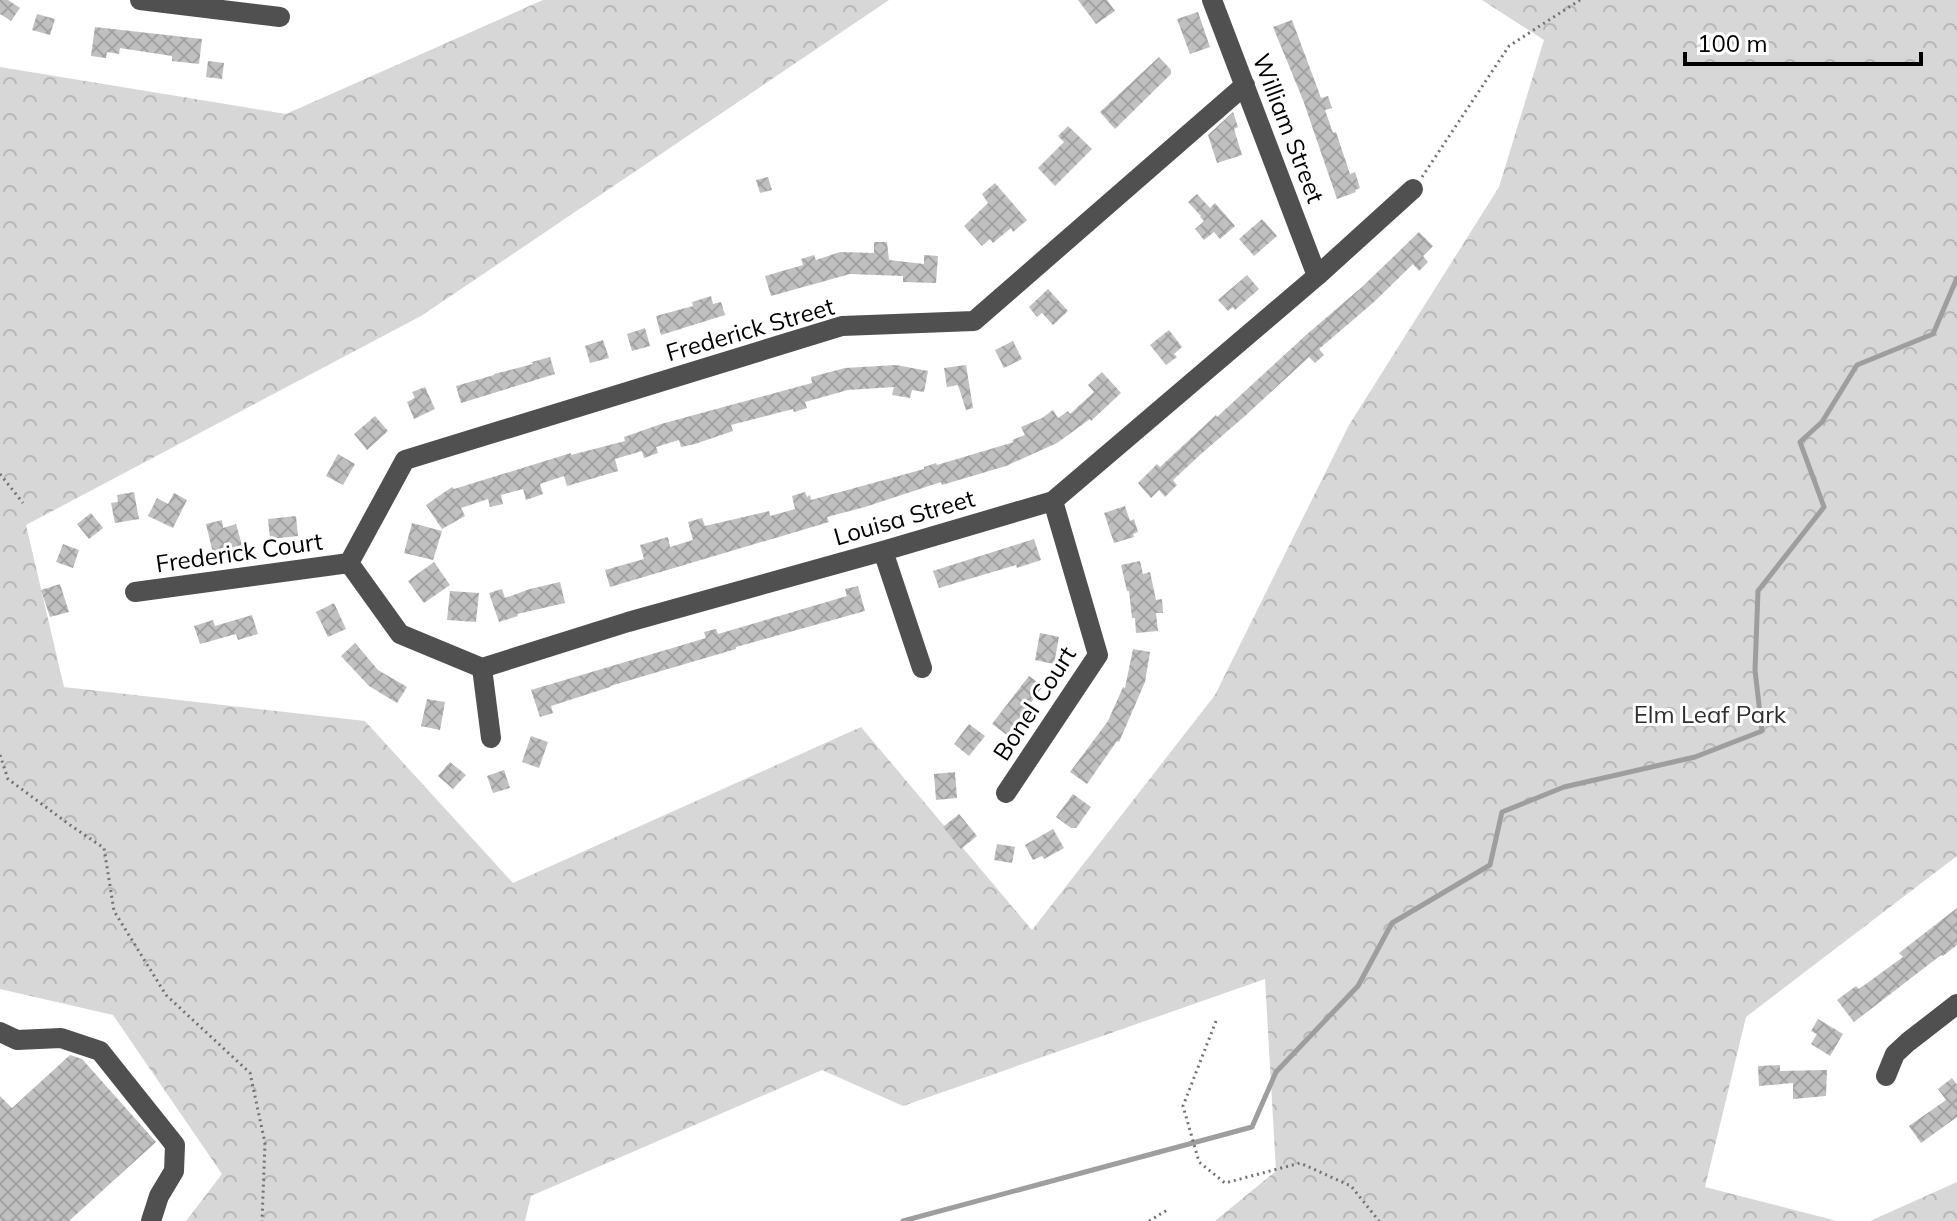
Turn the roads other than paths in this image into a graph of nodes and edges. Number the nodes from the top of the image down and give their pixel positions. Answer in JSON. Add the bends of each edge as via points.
{"nodes":[{"id":1,"x":140,"y":0,"type":"edge"},
{"id":2,"x":1212,"y":0,"type":"edge"},
{"id":3,"x":280,"y":17,"type":"dead end"},
{"id":4,"x":1245,"y":85,"type":"junction"},
{"id":5,"x":1413,"y":189,"type":"road end"},
{"id":6,"x":1317,"y":276,"type":"junction"},
{"id":7,"x":1053,"y":501,"type":"junction"},
{"id":8,"x":883,"y":551,"type":"junction"},
{"id":9,"x":349,"y":563,"type":"junction"},
{"id":10,"x":135,"y":592,"type":"dead end"},
{"id":11,"x":482,"y":668,"type":"junction"},
{"id":12,"x":922,"y":668,"type":"dead end"},
{"id":13,"x":491,"y":738,"type":"dead end"},
{"id":14,"x":1006,"y":793,"type":"dead end"},
{"id":15,"x":1957,"y":1004,"type":"edge"},
{"id":16,"x":0,"y":1032,"type":"edge"},
{"id":17,"x":1886,"y":1076,"type":"dead end"},
{"id":18,"x":159,"y":1196,"type":"junction"},
{"id":19,"x":135,"y":1221,"type":"edge"},
{"id":20,"x":151,"y":1221,"type":"edge"}],
"edges":[{"from":1,"to":3,"type":"street"},
{"from":2,"to":4,"type":"street","name":"William Street"},
{"from":4,"to":6,"type":"street","name":"William Street"},
{"from":4,"to":9,"type":"street","name":"Frederick Street","via":[[974,321],[842,326],[405,460]]},
{"from":5,"to":6,"type":"street","name":"Louisa Street"},
{"from":6,"to":7,"type":"street","name":"Louisa Street"},
{"from":7,"to":8,"type":"street","name":"Louisa Street"},
{"from":7,"to":14,"type":"street","name":"Bonel Court","via":[[1098,655]]},
{"from":8,"to":11,"type":"street","name":"Louisa Street"},
{"from":8,"to":12,"type":"street"},
{"from":9,"to":10,"type":"street","name":"Frederick Court"},
{"from":9,"to":11,"type":"street","via":[[400,634]]},
{"from":11,"to":13,"type":"street"},
{"from":15,"to":17,"type":"street","via":[[1895,1054]]},
{"from":16,"to":18,"type":"street","via":[[17,1040],[61,1038],[100,1051],[175,1145],[174,1171]]},
{"from":18,"to":19,"type":"street"},
{"from":18,"to":20,"type":"street"}]}
